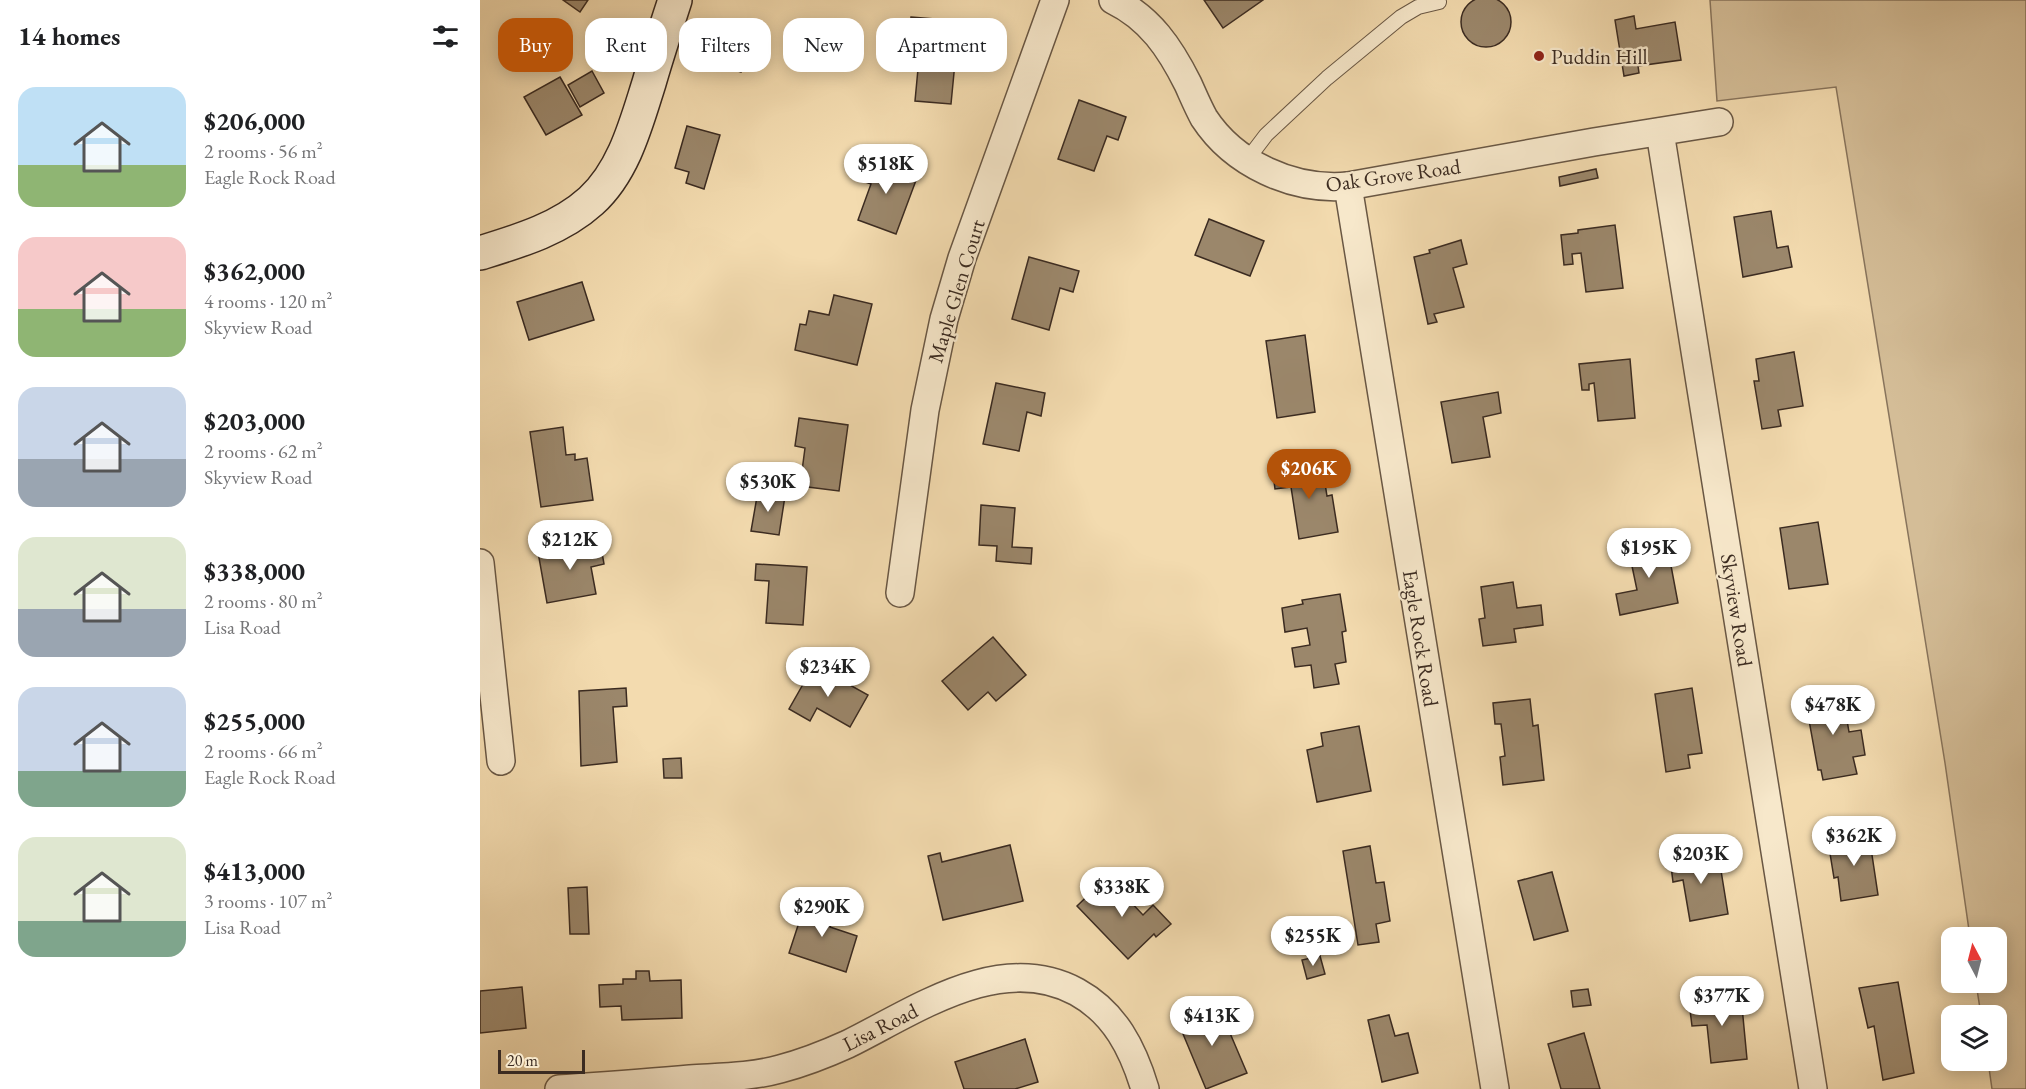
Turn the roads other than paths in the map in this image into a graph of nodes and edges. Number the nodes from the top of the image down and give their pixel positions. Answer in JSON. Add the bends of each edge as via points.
{"nodes":[{"id":1,"x":675,"y":0,"type":"edge"},
{"id":2,"x":1055,"y":0,"type":"edge"},
{"id":3,"x":1113,"y":0,"type":"edge"},
{"id":4,"x":1439,"y":2,"type":"dead end"},
{"id":5,"x":1719,"y":122,"type":"dead end"},
{"id":6,"x":1660,"y":132,"type":"junction"},
{"id":7,"x":1247,"y":160,"type":"junction"},
{"id":8,"x":1348,"y":186,"type":"junction"},
{"id":9,"x":480,"y":253,"type":"edge"},
{"id":10,"x":480,"y":563,"type":"edge"},
{"id":11,"x":900,"y":593,"type":"dead end"},
{"id":12,"x":501,"y":761,"type":"dead end"},
{"id":13,"x":558,"y":1089,"type":"edge"},
{"id":14,"x":1145,"y":1089,"type":"edge"},
{"id":15,"x":1495,"y":1089,"type":"edge"},
{"id":16,"x":1813,"y":1089,"type":"edge"}],
"edges":[{"from":1,"to":9,"type":"street","via":[[632,134],[607,183],[592,200],[557,224]]},
{"from":2,"to":11,"type":"street","name":"Maple Glen Court","via":[[962,258],[944,319],[925,410]]},
{"from":3,"to":7,"type":"street","name":"Oak Grove Road","via":[[1159,34],[1204,117],[1223,142]]},
{"from":4,"to":7,"type":"lane","via":[[1418,7],[1401,17],[1275,126]]},
{"from":5,"to":6,"type":"street","name":"Oak Grove Road"},
{"from":6,"to":8,"type":"street","name":"Oak Grove Road"},
{"from":6,"to":16,"type":"street","name":"Skyview Road"},
{"from":7,"to":8,"type":"street","name":"Oak Grove Road","via":[[1305,184]]},
{"from":8,"to":15,"type":"street","name":"Eagle Rock Road"},
{"from":10,"to":12,"type":"street"},
{"from":13,"to":14,"type":"street","name":"Lisa Road","via":[[776,1070],[838,1048],[951,992],[993,981],[1030,978],[1070,988],[1101,1009],[1125,1039]]}]}
